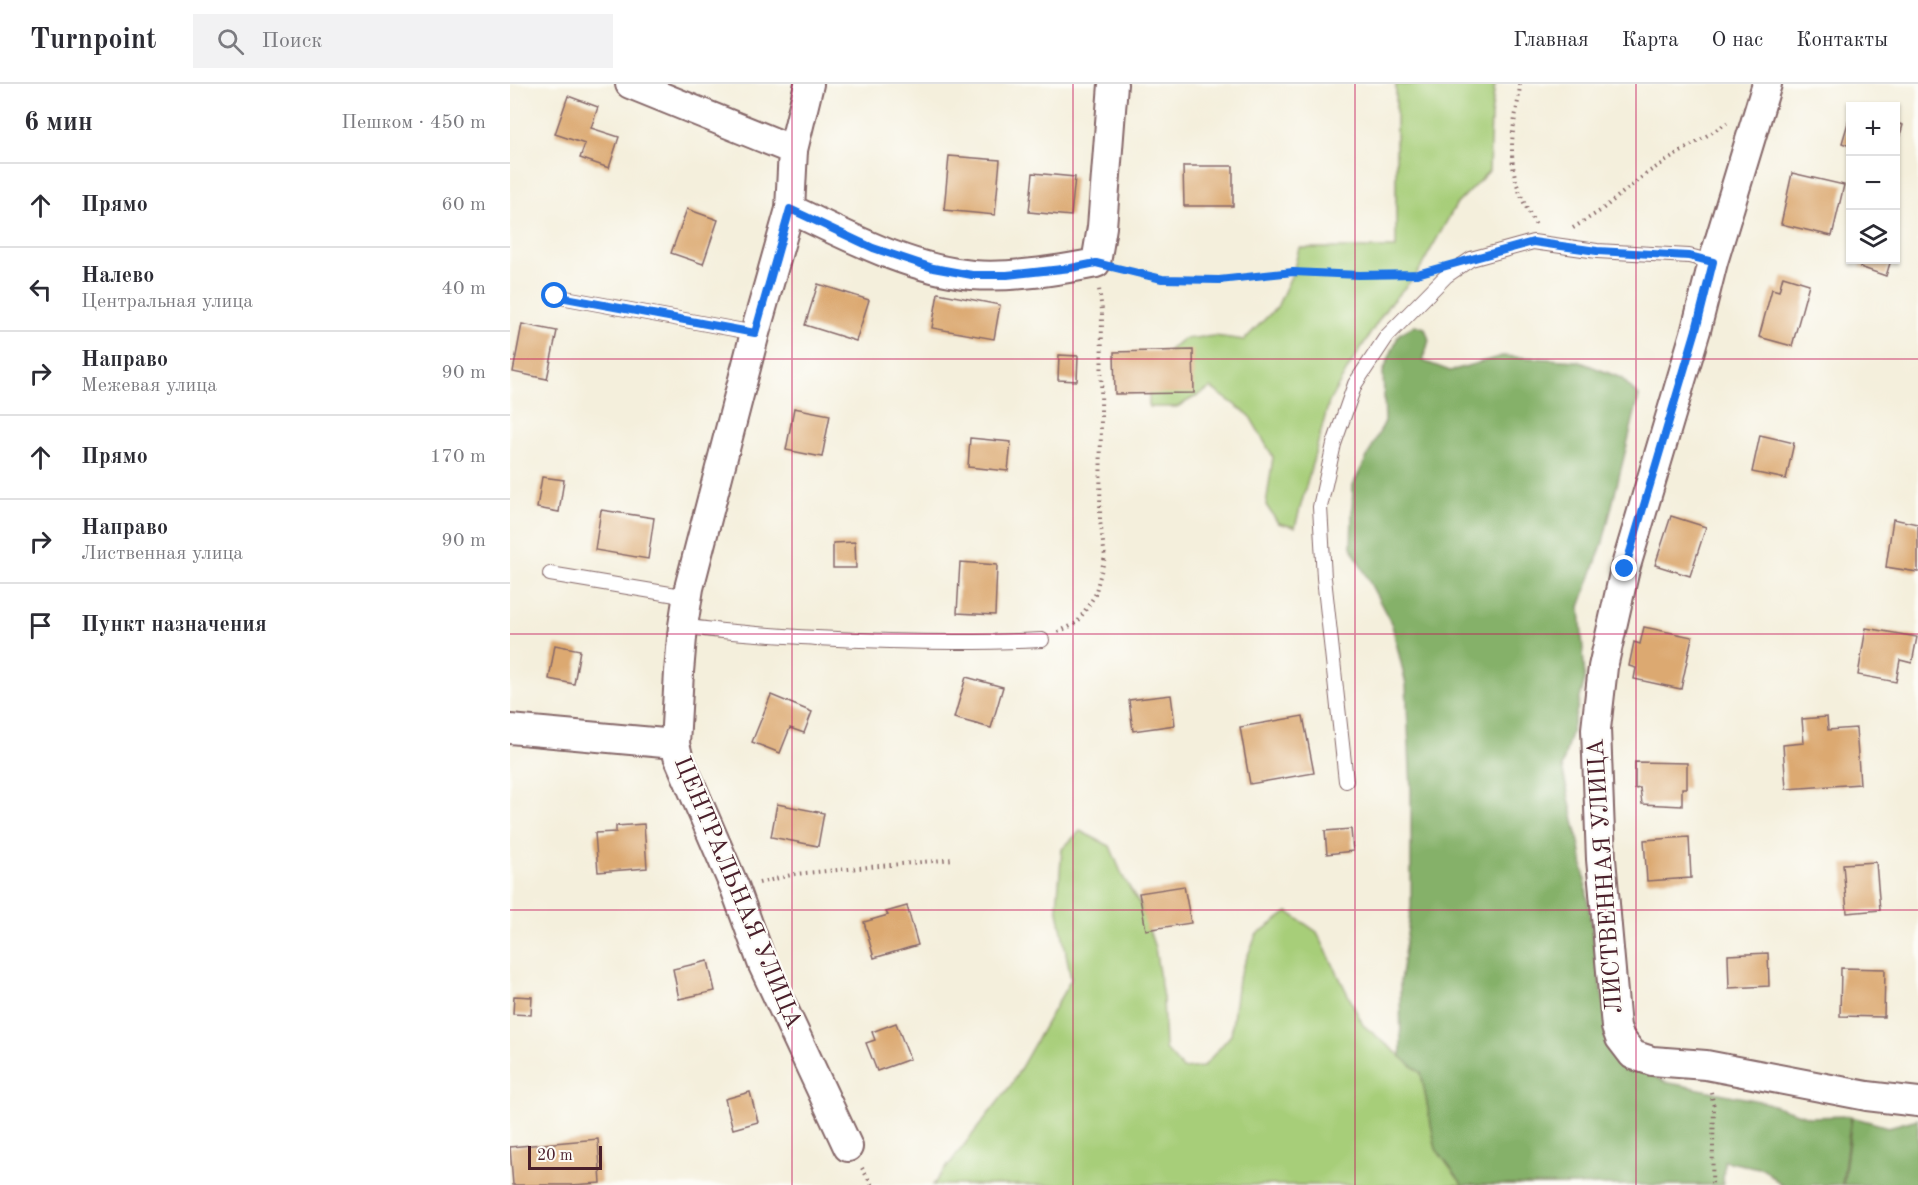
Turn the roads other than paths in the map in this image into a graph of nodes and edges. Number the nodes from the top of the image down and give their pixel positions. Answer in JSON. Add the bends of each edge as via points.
{"nodes":[{"id":1,"x":630,"y":84,"type":"edge"},
{"id":2,"x":809,"y":84,"type":"edge"},
{"id":3,"x":1113,"y":84,"type":"edge"},
{"id":4,"x":1764,"y":93,"type":"edge"},
{"id":5,"x":792,"y":150,"type":"junction"},
{"id":6,"x":790,"y":209,"type":"junction"},
{"id":7,"x":1713,"y":262,"type":"junction"},
{"id":8,"x":555,"y":296,"type":"dead end"},
{"id":9,"x":755,"y":333,"type":"junction"},
{"id":10,"x":550,"y":574,"type":"dead end"},
{"id":11,"x":688,"y":597,"type":"junction"},
{"id":12,"x":683,"y":626,"type":"junction"},
{"id":13,"x":1042,"y":640,"type":"road end"},
{"id":14,"x":510,"y":729,"type":"edge"},
{"id":15,"x":675,"y":744,"type":"junction"},
{"id":16,"x":1346,"y":781,"type":"dead end"},
{"id":17,"x":1918,"y":1102,"type":"edge"},
{"id":18,"x":848,"y":1147,"type":"dead end"}],
"edges":[{"from":1,"to":5,"type":"street"},
{"from":2,"to":5,"type":"street"},
{"from":3,"to":6,"type":"street","via":[[1096,263],[1007,275],[972,275],[933,268],[873,248]]},
{"from":4,"to":7,"type":"street","name":"ЛИСТВЕННАЯ УЛИЦА"},
{"from":5,"to":6,"type":"street","name":"ЦЕНТРАЛЬНАЯ УЛИЦА"},
{"from":6,"to":9,"type":"street","name":"ЦЕНТРАЛЬНАЯ УЛИЦА"},
{"from":7,"to":16,"type":"lane","via":[[1689,256],[1597,251],[1533,242],[1471,259],[1446,276],[1387,336],[1355,384],[1334,444],[1320,507]]},
{"from":7,"to":17,"type":"street","name":"ЛИСТВЕННАЯ УЛИЦА","via":[[1625,569],[1603,667],[1596,729],[1601,859],[1616,1027],[1633,1055],[1652,1061],[1706,1065]]},
{"from":8,"to":9,"type":"lane"},
{"from":9,"to":11,"type":"street","name":"ЦЕНТРАЛЬНАЯ УЛИЦА"},
{"from":10,"to":11,"type":"lane"},
{"from":11,"to":12,"type":"street","name":"ЦЕНТРАЛЬНАЯ УЛИЦА"},
{"from":12,"to":13,"type":"lane","via":[[871,641]]},
{"from":12,"to":15,"type":"street","name":"ЦЕНТРАЛЬНАЯ УЛИЦА"},
{"from":14,"to":15,"type":"street"},
{"from":15,"to":18,"type":"street","name":"ЦЕНТРАЛЬНАЯ УЛИЦА","via":[[763,965]]}]}
